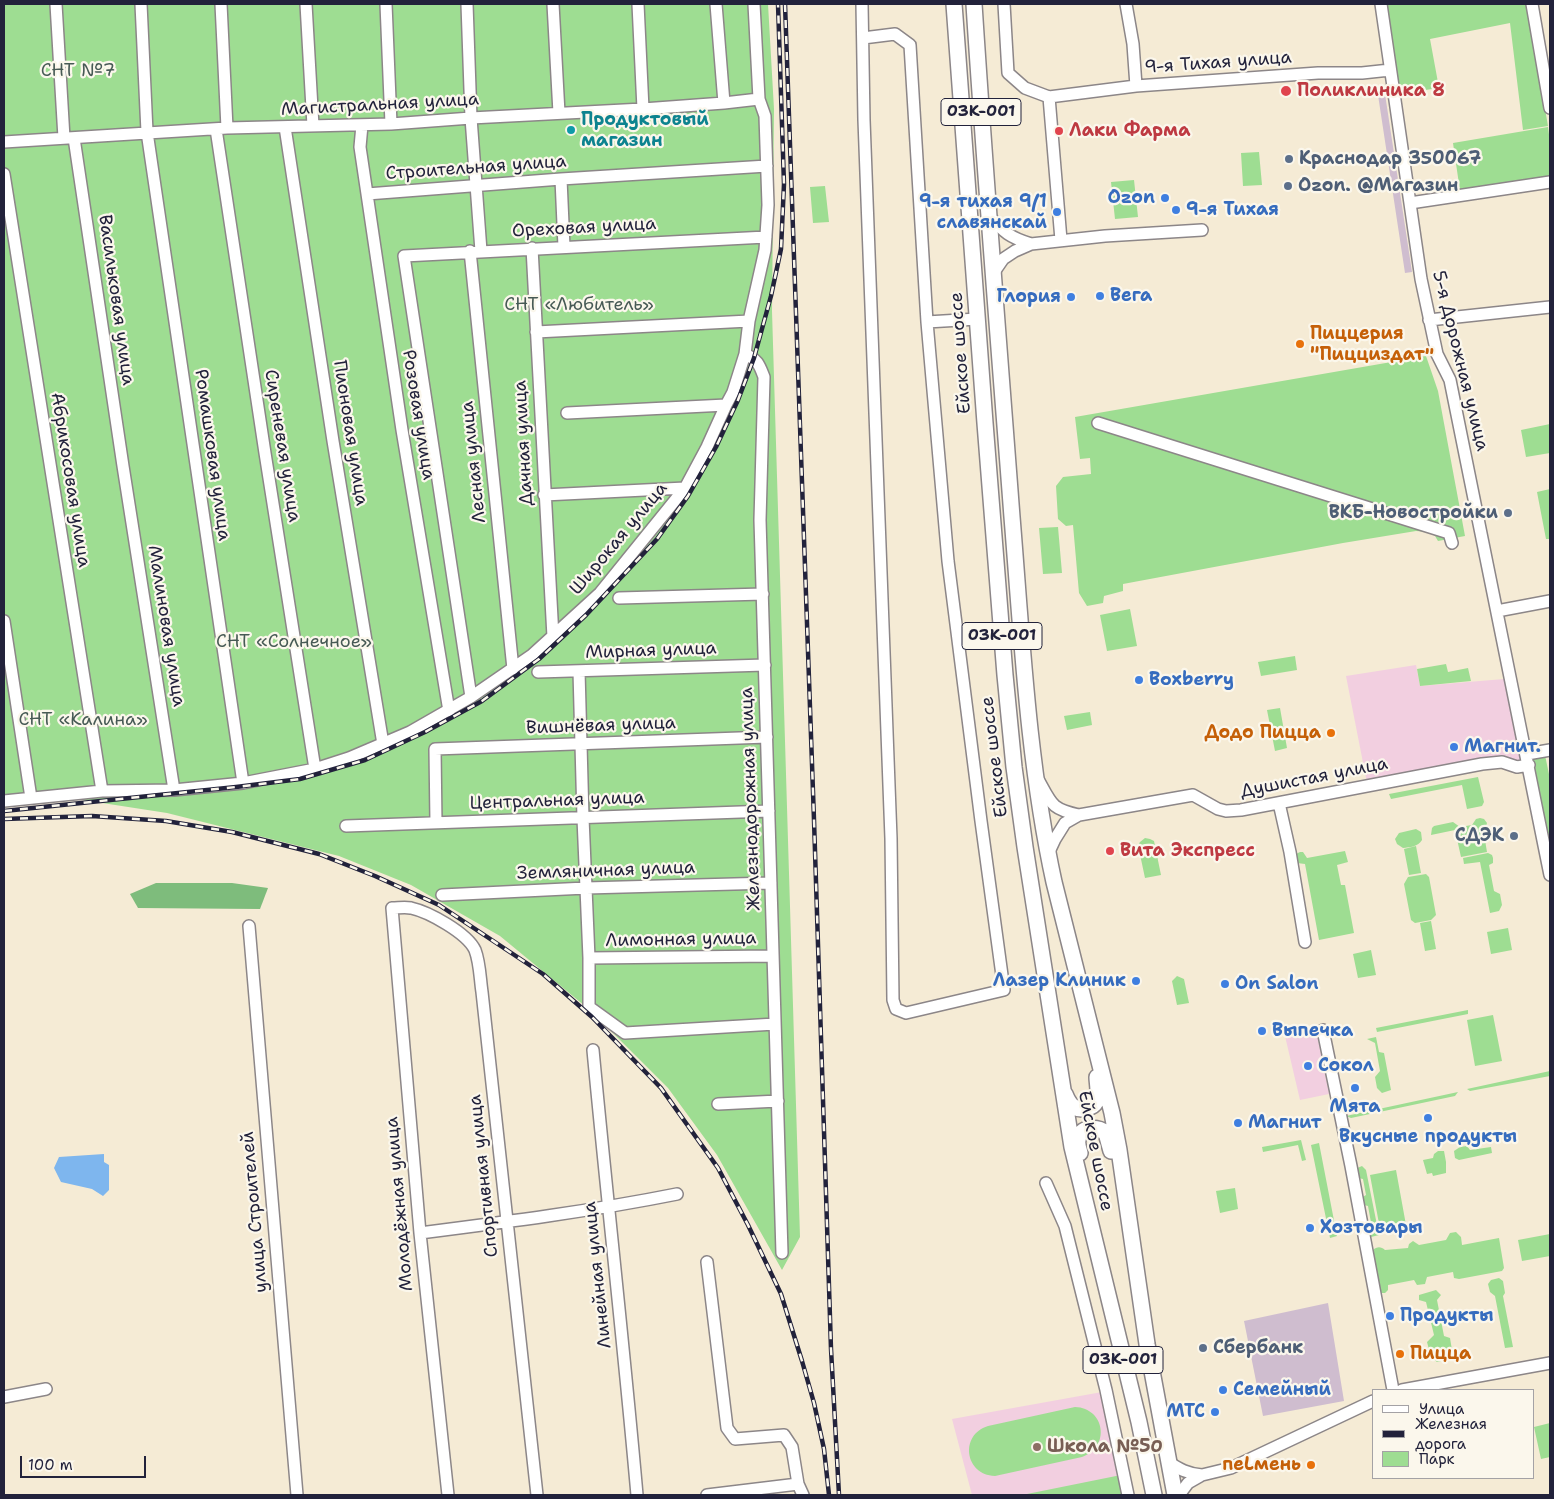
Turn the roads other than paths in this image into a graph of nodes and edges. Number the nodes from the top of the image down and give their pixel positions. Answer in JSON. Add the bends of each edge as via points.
{"nodes":[{"id":1,"x":56,"y":4,"type":"edge"},
{"id":2,"x":141,"y":4,"type":"edge"},
{"id":3,"x":221,"y":4,"type":"edge"},
{"id":4,"x":306,"y":4,"type":"edge"},
{"id":5,"x":386,"y":4,"type":"edge"},
{"id":6,"x":467,"y":4,"type":"edge"},
{"id":7,"x":553,"y":4,"type":"edge"},
{"id":8,"x":638,"y":4,"type":"edge"},
{"id":9,"x":716,"y":4,"type":"edge"},
{"id":10,"x":754,"y":4,"type":"edge"},
{"id":11,"x":862,"y":4,"type":"edge"},
{"id":12,"x":954,"y":4,"type":"edge"},
{"id":13,"x":1004,"y":4,"type":"edge"},
{"id":14,"x":1126,"y":4,"type":"edge"},
{"id":15,"x":1381,"y":4,"type":"edge"},
{"id":16,"x":1532,"y":4,"type":"edge"},
{"id":17,"x":974,"y":5,"type":"edge"},
{"id":18,"x":863,"y":38,"type":"junction"},
{"id":19,"x":1390,"y":70,"type":"junction"},
{"id":20,"x":1136,"y":86,"type":"junction"},
{"id":21,"x":1049,"y":97,"type":"junction"},
{"id":22,"x":759,"y":99,"type":"junction"},
{"id":23,"x":724,"y":103,"type":"junction"},
{"id":24,"x":1550,"y":108,"type":"edge"},
{"id":25,"x":643,"y":109,"type":"junction"},
{"id":26,"x":559,"y":113,"type":"junction"},
{"id":27,"x":471,"y":118,"type":"junction"},
{"id":28,"x":391,"y":124,"type":"junction"},
{"id":29,"x":362,"y":125,"type":"junction"},
{"id":30,"x":313,"y":126,"type":"junction"},
{"id":31,"x":285,"y":127,"type":"junction"},
{"id":32,"x":221,"y":129,"type":"junction"},
{"id":33,"x":147,"y":132,"type":"junction"},
{"id":34,"x":69,"y":138,"type":"junction"},
{"id":35,"x":4,"y":142,"type":"edge"},
{"id":36,"x":767,"y":166,"type":"junction"},
{"id":37,"x":4,"y":174,"type":"edge"},
{"id":38,"x":560,"y":179,"type":"junction"},
{"id":39,"x":1550,"y":182,"type":"edge"},
{"id":40,"x":475,"y":186,"type":"junction"},
{"id":41,"x":367,"y":194,"type":"junction"},
{"id":42,"x":1410,"y":203,"type":"junction"},
{"id":43,"x":990,"y":216,"type":"junction"},
{"id":44,"x":1202,"y":230,"type":"dead end"},
{"id":45,"x":766,"y":237,"type":"junction"},
{"id":46,"x":1061,"y":240,"type":"junction"},
{"id":47,"x":1031,"y":244,"type":"junction"},
{"id":48,"x":564,"y":247,"type":"junction"},
{"id":49,"x":532,"y":248,"type":"junction"},
{"id":50,"x":476,"y":251,"type":"junction"},
{"id":51,"x":994,"y":272,"type":"junction"},
{"id":52,"x":1550,"y":307,"type":"edge"},
{"id":53,"x":978,"y":319,"type":"junction"},
{"id":54,"x":1429,"y":320,"type":"junction"},
{"id":55,"x":749,"y":322,"type":"junction"},
{"id":56,"x":927,"y":322,"type":"junction"},
{"id":57,"x":536,"y":332,"type":"junction"},
{"id":58,"x":745,"y":354,"type":"junction"},
{"id":59,"x":726,"y":405,"type":"junction"},
{"id":60,"x":566,"y":413,"type":"dead end"},
{"id":61,"x":1098,"y":423,"type":"dead end"},
{"id":62,"x":123,"y":466,"type":"joint"},
{"id":63,"x":684,"y":488,"type":"junction"},
{"id":64,"x":544,"y":495,"type":"junction"},
{"id":65,"x":1452,"y":543,"type":"dead end"},
{"id":66,"x":763,"y":594,"type":"junction"},
{"id":67,"x":619,"y":598,"type":"dead end"},
{"id":68,"x":1550,"y":601,"type":"edge"},
{"id":69,"x":1498,"y":611,"type":"junction"},
{"id":70,"x":4,"y":621,"type":"edge"},
{"id":71,"x":553,"y":637,"type":"junction"},
{"id":72,"x":765,"y":665,"type":"junction"},
{"id":73,"x":513,"y":669,"type":"junction"},
{"id":74,"x":579,"y":670,"type":"junction"},
{"id":75,"x":538,"y":672,"type":"dead end"},
{"id":76,"x":471,"y":697,"type":"junction"},
{"id":77,"x":449,"y":711,"type":"junction"},
{"id":78,"x":767,"y":738,"type":"junction"},
{"id":79,"x":581,"y":743,"type":"junction"},
{"id":80,"x":383,"y":744,"type":"junction"},
{"id":81,"x":1550,"y":750,"type":"edge"},
{"id":82,"x":1528,"y":760,"type":"junction"},
{"id":83,"x":315,"y":769,"type":"junction"},
{"id":84,"x":1036,"y":776,"type":"junction"},
{"id":85,"x":243,"y":783,"type":"junction"},
{"id":86,"x":174,"y":790,"type":"junction"},
{"id":87,"x":102,"y":791,"type":"junction"},
{"id":88,"x":31,"y":798,"type":"junction"},
{"id":89,"x":4,"y":801,"type":"edge"},
{"id":90,"x":1279,"y":803,"type":"junction"},
{"id":91,"x":769,"y":811,"type":"junction"},
{"id":92,"x":1079,"y":815,"type":"junction"},
{"id":93,"x":583,"y":818,"type":"junction"},
{"id":94,"x":436,"y":823,"type":"junction"},
{"id":95,"x":346,"y":826,"type":"dead end"},
{"id":96,"x":1048,"y":854,"type":"junction"},
{"id":97,"x":1550,"y":875,"type":"edge"},
{"id":98,"x":771,"y":883,"type":"junction"},
{"id":99,"x":586,"y":888,"type":"junction"},
{"id":100,"x":442,"y":895,"type":"dead end"},
{"id":101,"x":392,"y":908,"type":"joint"},
{"id":102,"x":249,"y":926,"type":"dead end"},
{"id":103,"x":1305,"y":942,"type":"dead end"},
{"id":104,"x":773,"y":956,"type":"junction"},
{"id":105,"x":589,"y":958,"type":"junction"},
{"id":106,"x":775,"y":1024,"type":"junction"},
{"id":107,"x":1323,"y":1030,"type":"dead end"},
{"id":108,"x":1094,"y":1040,"type":"junction"},
{"id":109,"x":593,"y":1050,"type":"dead end"},
{"id":110,"x":1063,"y":1092,"type":"junction"},
{"id":111,"x":778,"y":1101,"type":"junction"},
{"id":112,"x":718,"y":1104,"type":"dead end"},
{"id":113,"x":1046,"y":1183,"type":"dead end"},
{"id":114,"x":677,"y":1194,"type":"dead end"},
{"id":115,"x":608,"y":1207,"type":"junction"},
{"id":116,"x":1128,"y":1220,"type":"junction"},
{"id":117,"x":507,"y":1222,"type":"junction"},
{"id":118,"x":1092,"y":1231,"type":"junction"},
{"id":119,"x":420,"y":1233,"type":"junction"},
{"id":120,"x":782,"y":1253,"type":"dead end"},
{"id":121,"x":707,"y":1262,"type":"dead end"},
{"id":122,"x":1550,"y":1363,"type":"edge"},
{"id":123,"x":46,"y":1389,"type":"dead end"},
{"id":124,"x":1393,"y":1389,"type":"edge"},
{"id":125,"x":1407,"y":1389,"type":"edge"},
{"id":126,"x":4,"y":1397,"type":"edge"},
{"id":127,"x":1372,"y":1402,"type":"edge"},
{"id":128,"x":1168,"y":1462,"type":"junction"},
{"id":129,"x":1202,"y":1476,"type":"junction"},
{"id":130,"x":798,"y":1484,"type":"junction"},
{"id":131,"x":297,"y":1495,"type":"edge"},
{"id":132,"x":448,"y":1495,"type":"edge"},
{"id":133,"x":537,"y":1495,"type":"edge"},
{"id":134,"x":637,"y":1495,"type":"edge"},
{"id":135,"x":707,"y":1495,"type":"edge"},
{"id":136,"x":803,"y":1495,"type":"edge"},
{"id":137,"x":1128,"y":1495,"type":"edge"},
{"id":138,"x":1154,"y":1495,"type":"edge"},
{"id":139,"x":1175,"y":1495,"type":"edge"},
{"id":140,"x":1179,"y":1495,"type":"edge"}],
"edges":[{"from":1,"to":34,"type":"street","name":"Васильковая улица"},
{"from":2,"to":33,"type":"street","name":"Ромашковая улица"},
{"from":3,"to":32,"type":"street","name":"Сиреневая улица"},
{"from":4,"to":30,"type":"street"},
{"from":5,"to":28,"type":"street"},
{"from":6,"to":27,"type":"street","name":"Лесная улица"},
{"from":7,"to":26,"type":"street"},
{"from":8,"to":25,"type":"street"},
{"from":9,"to":23,"type":"street"},
{"from":10,"to":22,"type":"street","name":"Широкая улица"},
{"from":11,"to":18,"type":"street"},
{"from":12,"to":53,"type":"main road","name":"Ейское шоссе","number":"03К-001"},
{"from":13,"to":21,"type":"street","via":[[1008,73],[1025,88]]},
{"from":14,"to":20,"type":"street"},
{"from":15,"to":19,"type":"street","name":"5-я Дорожная улица"},
{"from":16,"to":24,"type":"street"},
{"from":17,"to":43,"type":"main road","name":"Ейское шоссе","number":"03К-001"},
{"from":18,"to":56,"type":"street","via":[[895,34],[910,45]]},
{"from":18,"to":56,"type":"street","via":[[891,838],[893,1000],[896,1009],[906,1013],[1004,990],[948,562]]},
{"from":19,"to":20,"type":"street","name":"9-я Тихая улица"},
{"from":19,"to":42,"type":"street","name":"5-я Дорожная улица"},
{"from":20,"to":21,"type":"street","name":"9-я Тихая улица"},
{"from":21,"to":46,"type":"street"},
{"from":22,"to":23,"type":"street","name":"Магистральная улица"},
{"from":22,"to":36,"type":"street","name":"Широкая улица","via":[[764,116]]},
{"from":23,"to":25,"type":"street","name":"Магистральная улица"},
{"from":25,"to":26,"type":"street","name":"Магистральная улица"},
{"from":26,"to":27,"type":"street","name":"Магистральная улица"},
{"from":27,"to":28,"type":"street","name":"Магистральная улица"},
{"from":27,"to":40,"type":"street","name":"Лесная улица"},
{"from":28,"to":29,"type":"street","name":"Магистральная улица"},
{"from":29,"to":30,"type":"street","name":"Магистральная улица"},
{"from":29,"to":41,"type":"street","name":"Розовая улица","via":[[360,147]]},
{"from":30,"to":31,"type":"street","name":"Магистральная улица"},
{"from":31,"to":32,"type":"street","name":"Магистральная улица"},
{"from":31,"to":80,"type":"street","name":"Пионовая улица"},
{"from":32,"to":33,"type":"street","name":"Магистральная улица"},
{"from":32,"to":83,"type":"street","name":"Сиреневая улица","via":[[266,462]]},
{"from":33,"to":34,"type":"street","name":"Магистральная улица"},
{"from":33,"to":85,"type":"street","name":"Ромашковая улица"},
{"from":34,"to":35,"type":"street","name":"Магистральная улица"},
{"from":34,"to":62,"type":"street","name":"Васильковая улица"},
{"from":36,"to":38,"type":"street","name":"Строительная улица"},
{"from":36,"to":45,"type":"street","name":"Широкая улица"},
{"from":37,"to":87,"type":"street","name":"Абрикосовая улица"},
{"from":38,"to":40,"type":"street","name":"Строительная улица"},
{"from":38,"to":48,"type":"street"},
{"from":39,"to":42,"type":"street"},
{"from":40,"to":41,"type":"street","name":"Строительная улица"},
{"from":40,"to":50,"type":"street","name":"Лесная улица"},
{"from":41,"to":77,"type":"street","name":"Розовая улица"},
{"from":42,"to":54,"type":"street","name":"5-я Дорожная улица"},
{"from":43,"to":47,"type":"street","via":[[1009,235]]},
{"from":43,"to":51,"type":"main road","name":"Ейское шоссе","number":"03К-001"},
{"from":44,"to":46,"type":"street"},
{"from":45,"to":48,"type":"street","name":"Ореховая улица"},
{"from":45,"to":55,"type":"street","name":"Широкая улица"},
{"from":46,"to":47,"type":"street"},
{"from":47,"to":51,"type":"street","via":[[1003,259]]},
{"from":48,"to":49,"type":"street","name":"Ореховая улица"},
{"from":49,"to":50,"type":"street","name":"Ореховая улица"},
{"from":49,"to":57,"type":"street","name":"Дачная улица"},
{"from":50,"to":73,"type":"street","name":"Лесная улица"},
{"from":50,"to":76,"type":"street","name":"Ореховая улица","via":[[404,256]]},
{"from":51,"to":84,"type":"main road","name":"Ейское шоссе","number":"03К-001","via":[[1023,654]]},
{"from":52,"to":54,"type":"street"},
{"from":53,"to":56,"type":"street"},
{"from":53,"to":110,"type":"main road","name":"Ейское шоссе","number":"03К-001","via":[[1014,767]]},
{"from":54,"to":69,"type":"street","name":"5-я Дорожная улица","via":[[1437,354],[1450,380]]},
{"from":55,"to":57,"type":"street"},
{"from":55,"to":58,"type":"street","name":"Широкая улица"},
{"from":57,"to":64,"type":"street","name":"Дачная улица"},
{"from":58,"to":59,"type":"street","name":"Широкая улица"},
{"from":58,"to":66,"type":"street","name":"Железнодорожная улица","via":[[758,362],[764,376],[760,520]]},
{"from":59,"to":60,"type":"street"},
{"from":59,"to":63,"type":"street","name":"Широкая улица"},
{"from":61,"to":65,"type":"street","via":[[1450,534]]},
{"from":62,"to":86,"type":"street","name":"Малиновая улица"},
{"from":63,"to":64,"type":"street"},
{"from":63,"to":71,"type":"street","name":"Широкая улица","via":[[600,593]]},
{"from":64,"to":71,"type":"street","name":"Дачная улица"},
{"from":66,"to":67,"type":"street"},
{"from":66,"to":72,"type":"street","name":"Железнодорожная улица"},
{"from":68,"to":69,"type":"street"},
{"from":69,"to":82,"type":"street","name":"5-я Дорожная улица"},
{"from":70,"to":88,"type":"street"},
{"from":71,"to":73,"type":"street","name":"Широкая улица"},
{"from":72,"to":74,"type":"street","name":"Мирная улица"},
{"from":72,"to":78,"type":"street","name":"Железнодорожная улица"},
{"from":73,"to":76,"type":"street","name":"Широкая улица"},
{"from":74,"to":75,"type":"street","name":"Мирная улица"},
{"from":74,"to":79,"type":"street","name":"Лимонная улица"},
{"from":76,"to":77,"type":"street","name":"Широкая улица"},
{"from":77,"to":80,"type":"street","name":"Широкая улица"},
{"from":78,"to":79,"type":"street","name":"Вишнёвая улица"},
{"from":78,"to":91,"type":"street","name":"Железнодорожная улица"},
{"from":79,"to":93,"type":"street","name":"Лимонная улица"},
{"from":79,"to":94,"type":"street","name":"Вишнёвая улица","via":[[435,749]]},
{"from":80,"to":83,"type":"street","name":"Широкая улица"},
{"from":81,"to":82,"type":"street","name":"Душистая улица"},
{"from":82,"to":90,"type":"street","name":"Душистая улица","via":[[1517,767],[1502,762],[1482,764]]},
{"from":82,"to":97,"type":"street","name":"5-я Дорожная улица"},
{"from":83,"to":85,"type":"street","name":"Широкая улица"},
{"from":84,"to":92,"type":"street","via":[[1054,807]]},
{"from":84,"to":96,"type":"main road","name":"Ейское шоссе","number":"03К-001"},
{"from":85,"to":86,"type":"street","name":"Широкая улица"},
{"from":86,"to":87,"type":"street","name":"Широкая улица"},
{"from":87,"to":88,"type":"street","name":"Широкая улица"},
{"from":88,"to":89,"type":"street","name":"Широкая улица"},
{"from":90,"to":92,"type":"street","name":"Душистая улица","via":[[1226,811],[1189,795]]},
{"from":90,"to":103,"type":"street"},
{"from":91,"to":93,"type":"street","name":"Центральная улица"},
{"from":91,"to":98,"type":"street","name":"Железнодорожная улица"},
{"from":92,"to":96,"type":"street","via":[[1065,823]]},
{"from":93,"to":94,"type":"street","name":"Центральная улица"},
{"from":93,"to":99,"type":"street","name":"Лимонная улица"},
{"from":94,"to":95,"type":"street","name":"Центральная улица"},
{"from":96,"to":108,"type":"main road","name":"Ейское шоссе","number":"03К-001"},
{"from":98,"to":99,"type":"street","name":"Земляничная улица"},
{"from":98,"to":104,"type":"street","name":"Железнодорожная улица"},
{"from":99,"to":100,"type":"street","name":"Земляничная улица"},
{"from":99,"to":105,"type":"street","name":"Лимонная улица"},
{"from":101,"to":117,"type":"street","name":"Спортивная улица","via":[[410,908],[425,913],[447,925],[474,948],[482,992]]},
{"from":101,"to":119,"type":"street","name":"Молодёжная улица"},
{"from":102,"to":131,"type":"street","name":"улица Строителей"},
{"from":104,"to":105,"type":"street","name":"Лимонная улица"},
{"from":104,"to":106,"type":"street","name":"Железнодорожная улица"},
{"from":105,"to":106,"type":"street","name":"Лимонная улица","via":[[589,1007],[625,1033]]},
{"from":106,"to":111,"type":"street","name":"Железнодорожная улица"},
{"from":107,"to":124,"type":"street"},
{"from":108,"to":110,"type":"main road","number":"03К-001","via":[[1096,1103],[1078,1109],[1068,1102]]},
{"from":108,"to":116,"type":"main road","name":"Ейское шоссе","number":"03К-001","via":[[1119,1150]]},
{"from":109,"to":115,"type":"street","name":"Линейная улица"},
{"from":110,"to":118,"type":"main road","name":"Ейское шоссе","number":"03К-001"},
{"from":111,"to":112,"type":"street"},
{"from":111,"to":120,"type":"street","name":"Железнодорожная улица"},
{"from":113,"to":137,"type":"street","via":[[1065,1226],[1106,1390]]},
{"from":114,"to":115,"type":"street"},
{"from":115,"to":117,"type":"street"},
{"from":115,"to":134,"type":"street","name":"Линейная улица"},
{"from":116,"to":118,"type":"main road","number":"03К-001","via":[[1108,1138],[1097,1128],[1086,1129],[1078,1143]]},
{"from":116,"to":128,"type":"main road","name":"Ейское шоссе","number":"03К-001"},
{"from":117,"to":119,"type":"street"},
{"from":117,"to":133,"type":"street","name":"Спортивная улица"},
{"from":118,"to":138,"type":"main road","name":"Ейское шоссе","number":"03К-001"},
{"from":119,"to":132,"type":"street","name":"Молодёжная улица"},
{"from":121,"to":130,"type":"street","via":[[727,1428],[735,1439],[784,1435],[792,1447]]},
{"from":122,"to":125,"type":"street"},
{"from":123,"to":126,"type":"street"},
{"from":127,"to":129,"type":"street","via":[[1231,1468]]},
{"from":128,"to":129,"type":"street","via":[[1180,1470]]},
{"from":128,"to":139,"type":"main road","name":"Ейское шоссе","number":"03К-001"},
{"from":129,"to":140,"type":"street","via":[[1188,1483]]},
{"from":130,"to":135,"type":"street"},
{"from":130,"to":136,"type":"street"}]}
